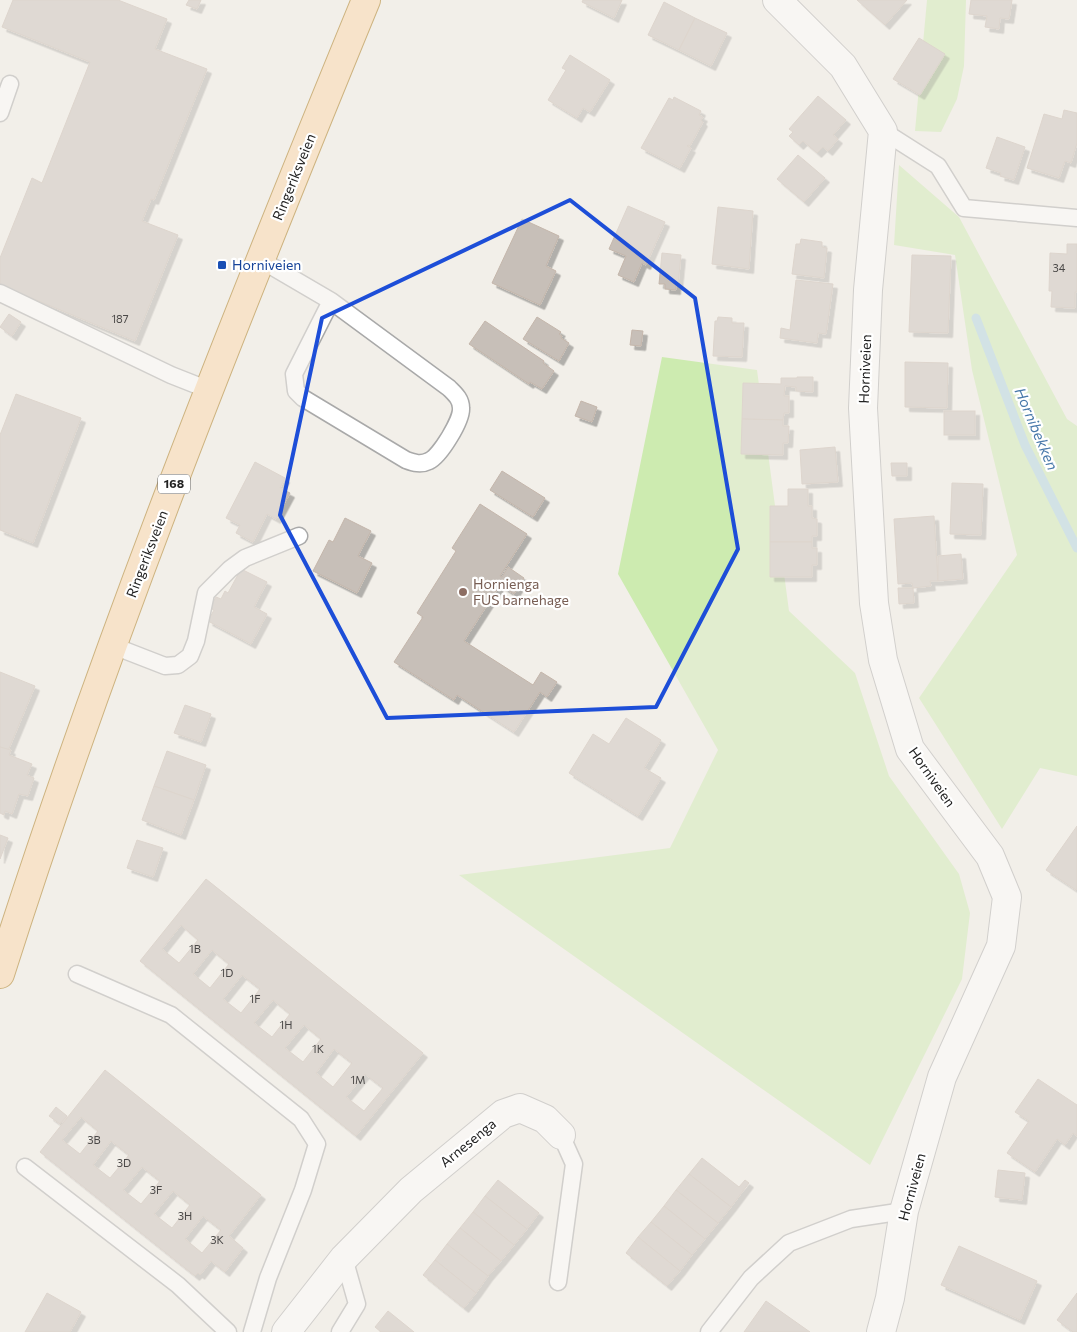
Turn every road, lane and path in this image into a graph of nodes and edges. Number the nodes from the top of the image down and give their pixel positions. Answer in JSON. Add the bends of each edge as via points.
{"nodes":[{"id":1,"x":366,"y":0,"type":"edge"},
{"id":2,"x":777,"y":0,"type":"edge"},
{"id":3,"x":10,"y":84,"type":"dead end"},
{"id":4,"x":0,"y":113,"type":"edge"},
{"id":5,"x":883,"y":132,"type":"junction"},
{"id":6,"x":1077,"y":218,"type":"edge"},
{"id":7,"x":261,"y":260,"type":"junction"},
{"id":8,"x":0,"y":293,"type":"edge"},
{"id":9,"x":331,"y":301,"type":"junction"},
{"id":10,"x":209,"y":390,"type":"junction"},
{"id":11,"x":299,"y":536,"type":"dead end"},
{"id":12,"x":112,"y":645,"type":"junction"},
{"id":13,"x":0,"y":974,"type":"edge"},
{"id":14,"x":77,"y":974,"type":"dead end"},
{"id":15,"x":561,"y":1135,"type":"joint"},
{"id":16,"x":25,"y":1167,"type":"dead end"},
{"id":17,"x":904,"y":1212,"type":"junction"},
{"id":18,"x":344,"y":1258,"type":"junction"},
{"id":19,"x":558,"y":1282,"type":"dead end"},
{"id":20,"x":228,"y":1332,"type":"edge"},
{"id":21,"x":252,"y":1332,"type":"edge"},
{"id":22,"x":286,"y":1332,"type":"edge"},
{"id":23,"x":340,"y":1332,"type":"edge"},
{"id":24,"x":709,"y":1332,"type":"edge"},
{"id":25,"x":881,"y":1332,"type":"edge"}],
"edges":[{"from":1,"to":7,"type":"main road","name":"Ringeriksveien","number":"168"},
{"from":2,"to":5,"type":"street","via":[[843,66]]},
{"from":3,"to":4,"type":"lane"},
{"from":5,"to":6,"type":"lane","via":[[938,166],[964,208]]},
{"from":5,"to":17,"type":"street","name":"Horniveien","via":[[868,290],[863,408],[874,603],[896,707],[910,748],[990,856],[1007,896],[1001,946],[942,1077]]},
{"from":7,"to":9,"type":"lane"},
{"from":7,"to":10,"type":"main road","name":"Ringeriksveien","number":"168"},
{"from":8,"to":10,"type":"lane"},
{"from":9,"to":9,"type":"lane","via":[[458,397],[460,417],[438,454],[430,461],[419,464],[406,460],[296,391],[294,374]]},
{"from":10,"to":12,"type":"main road","name":"Ringeriksveien","number":"168"},
{"from":11,"to":12,"type":"lane","via":[[245,558],[206,593],[196,641],[190,656],[178,665],[165,666]]},
{"from":12,"to":13,"type":"main road","name":"Ringeriksveien","number":"168","via":[[32,872]]},
{"from":14,"to":21,"type":"lane","via":[[171,1015],[301,1120],[317,1144],[303,1190],[268,1278]]},
{"from":15,"to":18,"type":"street","name":"Arnesenga","via":[[545,1118],[520,1108],[504,1114],[411,1190]]},
{"from":15,"to":19,"type":"lane","name":"Arnesenga","via":[[574,1164]]},
{"from":16,"to":20,"type":"lane","via":[[178,1285]]},
{"from":17,"to":24,"type":"lane","via":[[851,1219],[789,1243],[751,1278]]},
{"from":17,"to":25,"type":"street","name":"Horniveien"},
{"from":18,"to":22,"type":"street","name":"Arnesenga"},
{"from":18,"to":23,"type":"lane","via":[[357,1304]]}]}
